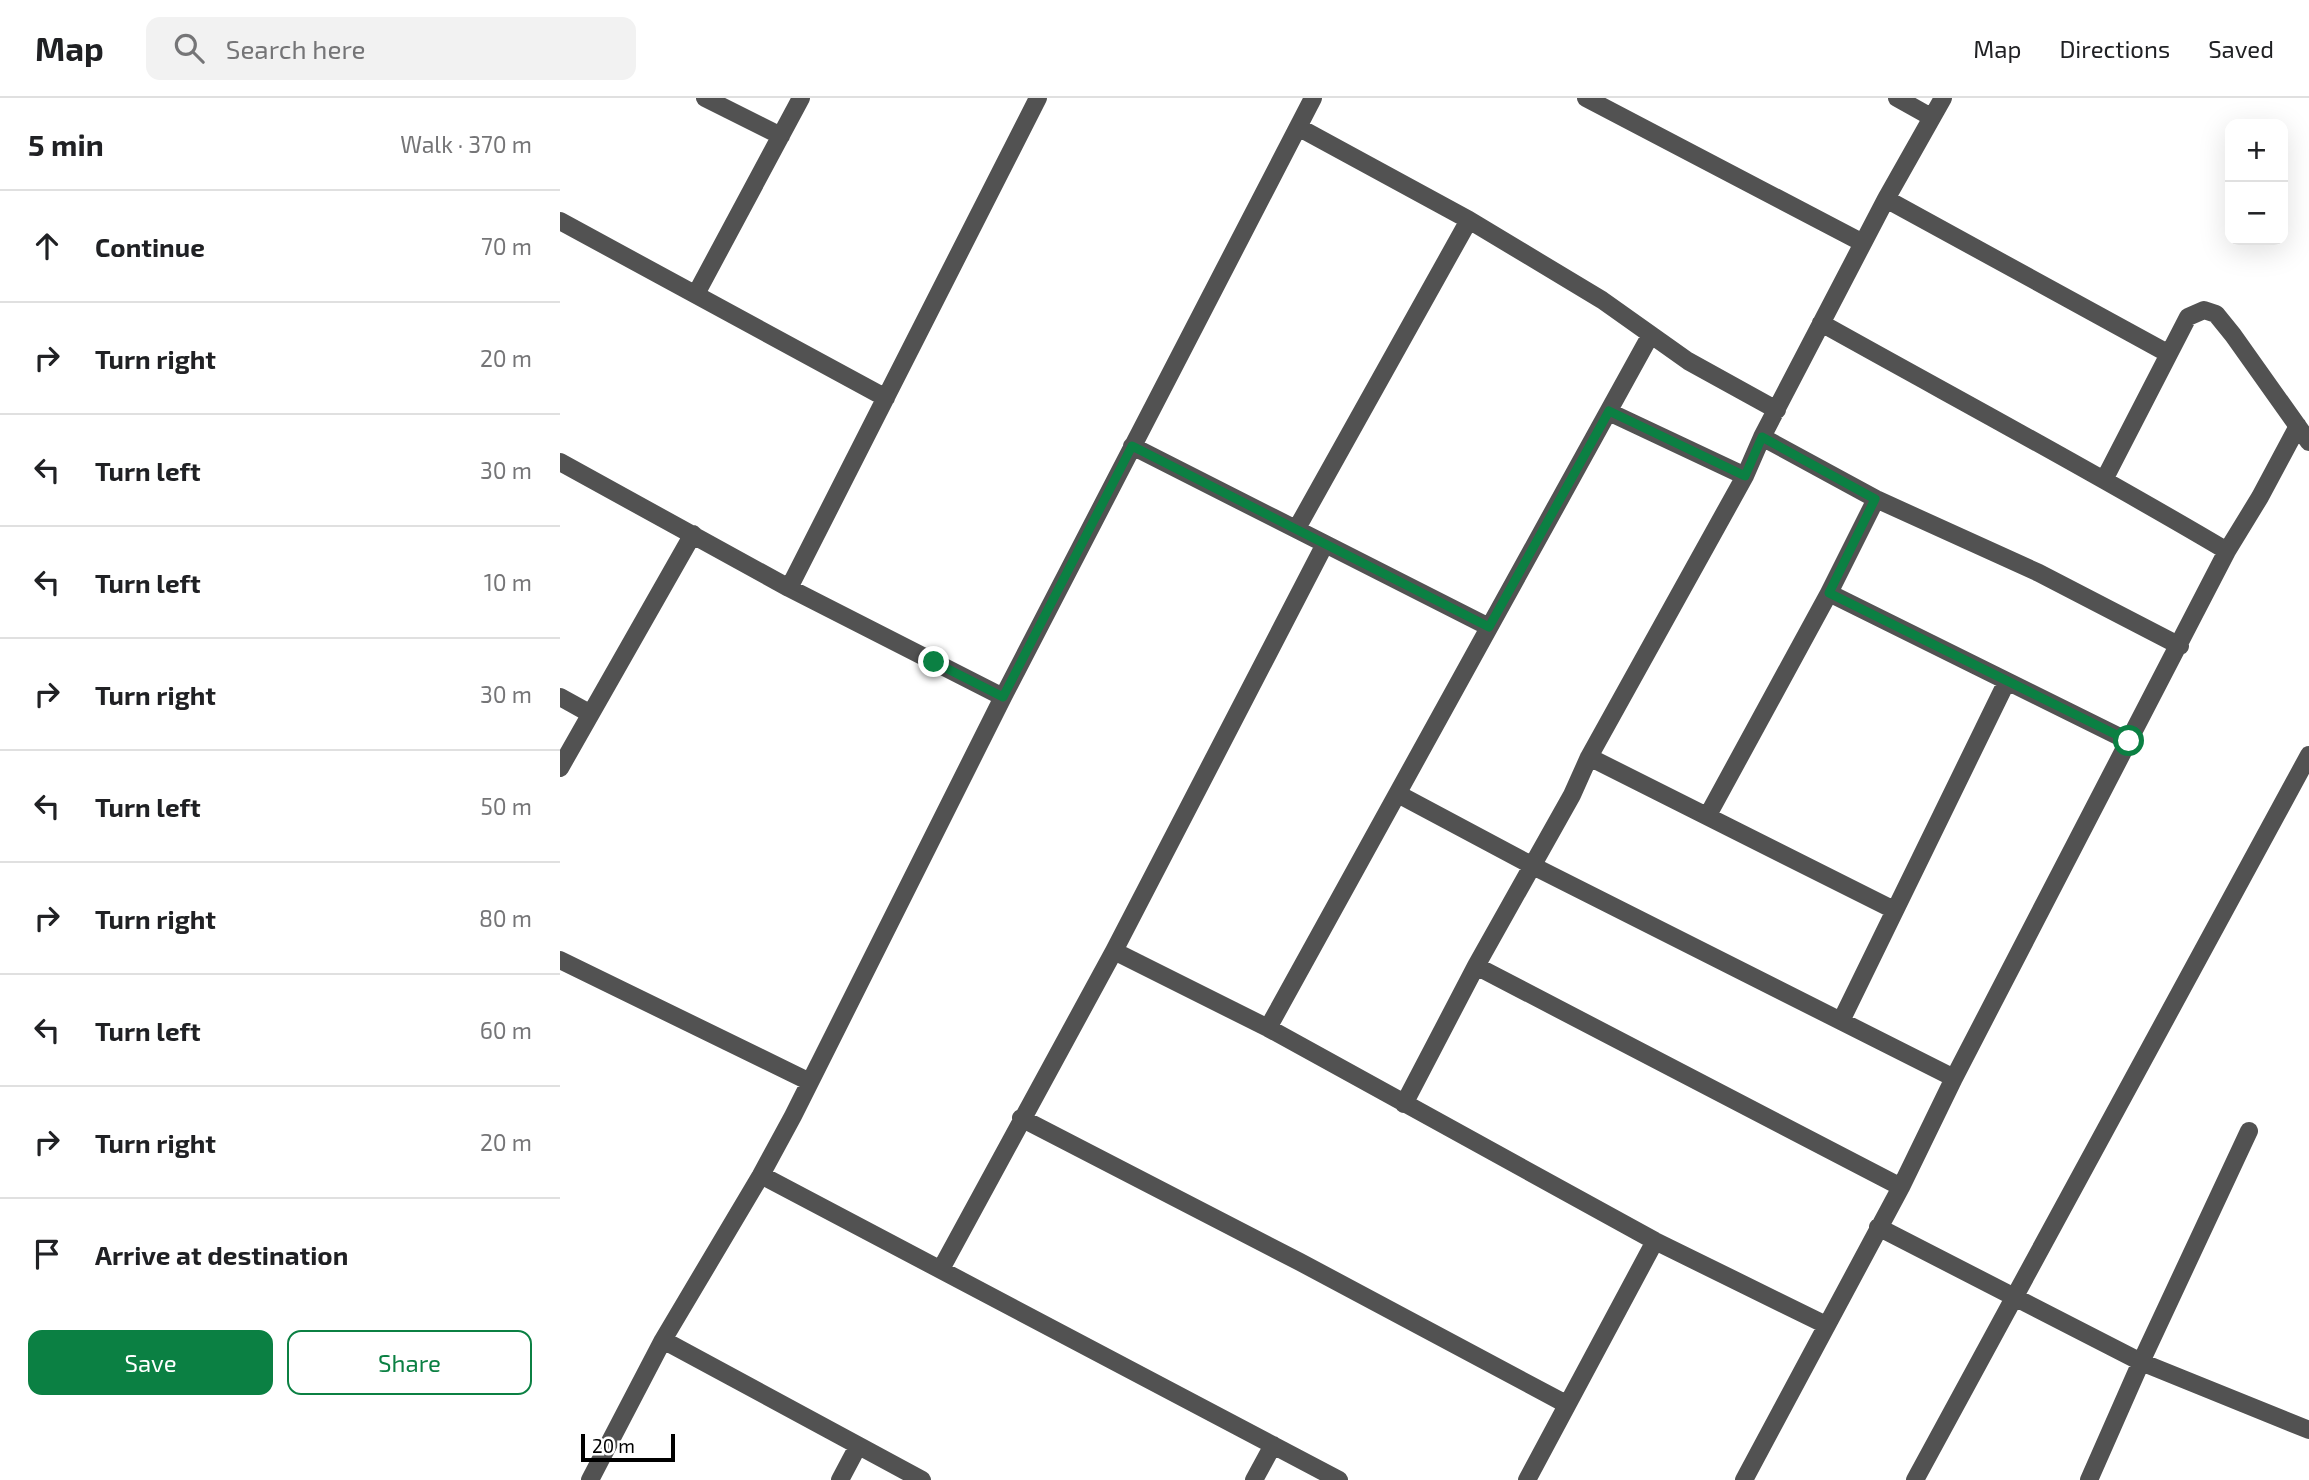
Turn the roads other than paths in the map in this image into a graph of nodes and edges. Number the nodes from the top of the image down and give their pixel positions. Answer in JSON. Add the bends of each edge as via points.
{"nodes":[{"id":1,"x":705,"y":98,"type":"edge"},
{"id":2,"x":801,"y":98,"type":"edge"},
{"id":3,"x":1038,"y":98,"type":"edge"},
{"id":4,"x":1313,"y":98,"type":"edge"},
{"id":5,"x":1586,"y":98,"type":"edge"},
{"id":6,"x":1897,"y":98,"type":"edge"},
{"id":7,"x":1943,"y":98,"type":"edge"},
{"id":8,"x":1931,"y":117,"type":"junction"},
{"id":9,"x":1297,"y":127,"type":"junction"},
{"id":10,"x":781,"y":136,"type":"junction"},
{"id":11,"x":1886,"y":199,"type":"junction"},
{"id":12,"x":1469,"y":220,"type":"junction"},
{"id":13,"x":560,"y":221,"type":"edge"},
{"id":14,"x":1863,"y":243,"type":"junction"},
{"id":15,"x":696,"y":293,"type":"junction"},
{"id":16,"x":1821,"y":323,"type":"junction"},
{"id":17,"x":1650,"y":336,"type":"junction"},
{"id":18,"x":2169,"y":354,"type":"junction"},
{"id":19,"x":886,"y":398,"type":"junction"},
{"id":20,"x":1777,"y":410,"type":"junction"},
{"id":21,"x":1609,"y":411,"type":"junction"},
{"id":22,"x":2298,"y":426,"type":"junction"},
{"id":23,"x":1762,"y":437,"type":"junction"},
{"id":24,"x":2309,"y":442,"type":"edge"},
{"id":25,"x":1132,"y":446,"type":"junction"},
{"id":26,"x":560,"y":462,"type":"edge"},
{"id":27,"x":1745,"y":476,"type":"junction"},
{"id":28,"x":2105,"y":478,"type":"junction"},
{"id":29,"x":1875,"y":499,"type":"junction"},
{"id":30,"x":1297,"y":528,"type":"junction"},
{"id":31,"x":693,"y":534,"type":"junction"},
{"id":32,"x":1325,"y":544,"type":"junction"},
{"id":33,"x":2227,"y":551,"type":"junction"},
{"id":34,"x":789,"y":588,"type":"junction"},
{"id":35,"x":1829,"y":593,"type":"junction"},
{"id":36,"x":1489,"y":627,"type":"junction"},
{"id":37,"x":2180,"y":646,"type":"junction"},
{"id":38,"x":2007,"y":681,"type":"junction"},
{"id":39,"x":560,"y":697,"type":"edge"},
{"id":40,"x":1003,"y":697,"type":"junction"},
{"id":41,"x":589,"y":713,"type":"junction"},
{"id":42,"x":2129,"y":741,"type":"junction"},
{"id":43,"x":2309,"y":755,"type":"edge"},
{"id":44,"x":1589,"y":757,"type":"junction"},
{"id":45,"x":560,"y":768,"type":"edge"},
{"id":46,"x":1398,"y":794,"type":"junction"},
{"id":47,"x":1708,"y":815,"type":"junction"},
{"id":48,"x":1533,"y":866,"type":"junction"},
{"id":49,"x":1894,"y":910,"type":"junction"},
{"id":50,"x":1114,"y":950,"type":"junction"},
{"id":51,"x":560,"y":960,"type":"edge"},
{"id":52,"x":1476,"y":966,"type":"junction"},
{"id":53,"x":1841,"y":1021,"type":"junction"},
{"id":54,"x":1268,"y":1028,"type":"junction"},
{"id":55,"x":1954,"y":1078,"type":"junction"},
{"id":56,"x":810,"y":1082,"type":"junction"},
{"id":57,"x":1404,"y":1104,"type":"junction"},
{"id":58,"x":1021,"y":1118,"type":"junction"},
{"id":59,"x":2249,"y":1131,"type":"dead end"},
{"id":60,"x":761,"y":1175,"type":"junction"},
{"id":61,"x":1901,"y":1187,"type":"junction"},
{"id":62,"x":1878,"y":1227,"type":"junction"},
{"id":63,"x":1656,"y":1241,"type":"junction"},
{"id":64,"x":941,"y":1269,"type":"junction"},
{"id":65,"x":2015,"y":1296,"type":"junction"},
{"id":66,"x":1826,"y":1325,"type":"junction"},
{"id":67,"x":663,"y":1340,"type":"junction"},
{"id":68,"x":2141,"y":1362,"type":"junction"},
{"id":69,"x":1566,"y":1404,"type":"junction"},
{"id":70,"x":2309,"y":1430,"type":"edge"},
{"id":71,"x":1273,"y":1445,"type":"junction"},
{"id":72,"x":858,"y":1446,"type":"junction"},
{"id":73,"x":590,"y":1480,"type":"edge"},
{"id":74,"x":840,"y":1480,"type":"edge"},
{"id":75,"x":922,"y":1480,"type":"edge"},
{"id":76,"x":1254,"y":1480,"type":"edge"},
{"id":77,"x":1339,"y":1480,"type":"edge"},
{"id":78,"x":1527,"y":1480,"type":"edge"},
{"id":79,"x":1744,"y":1480,"type":"edge"},
{"id":80,"x":1915,"y":1480,"type":"edge"},
{"id":81,"x":2089,"y":1480,"type":"edge"}],
"edges":[{"from":1,"to":10,"type":"street"},
{"from":2,"to":10,"type":"street"},
{"from":3,"to":19,"type":"street"},
{"from":4,"to":9,"type":"street"},
{"from":5,"to":14,"type":"street"},
{"from":6,"to":8,"type":"street"},
{"from":7,"to":8,"type":"street"},
{"from":8,"to":11,"type":"street"},
{"from":9,"to":12,"type":"street"},
{"from":9,"to":25,"type":"street"},
{"from":10,"to":15,"type":"street"},
{"from":11,"to":14,"type":"street"},
{"from":11,"to":18,"type":"street"},
{"from":12,"to":17,"type":"street","via":[[1602,300]]},
{"from":12,"to":30,"type":"street"},
{"from":13,"to":15,"type":"street"},
{"from":14,"to":16,"type":"street"},
{"from":15,"to":19,"type":"street"},
{"from":16,"to":20,"type":"street"},
{"from":16,"to":28,"type":"street"},
{"from":17,"to":20,"type":"street"},
{"from":17,"to":21,"type":"street"},
{"from":18,"to":22,"type":"street","via":[[2188,317],[2204,310],[2216,314]]},
{"from":18,"to":28,"type":"street"},
{"from":19,"to":34,"type":"street"},
{"from":20,"to":23,"type":"street"},
{"from":21,"to":27,"type":"street"},
{"from":21,"to":36,"type":"street"},
{"from":22,"to":24,"type":"street"},
{"from":22,"to":33,"type":"street"},
{"from":23,"to":27,"type":"street"},
{"from":23,"to":29,"type":"street"},
{"from":25,"to":30,"type":"street"},
{"from":25,"to":40,"type":"street"},
{"from":26,"to":31,"type":"street"},
{"from":27,"to":44,"type":"street"},
{"from":28,"to":33,"type":"street"},
{"from":29,"to":35,"type":"street"},
{"from":29,"to":37,"type":"street","via":[[2039,573]]},
{"from":30,"to":32,"type":"street"},
{"from":31,"to":34,"type":"street"},
{"from":31,"to":41,"type":"street"},
{"from":32,"to":36,"type":"street"},
{"from":32,"to":50,"type":"street"},
{"from":33,"to":37,"type":"street"},
{"from":34,"to":40,"type":"street"},
{"from":35,"to":38,"type":"street"},
{"from":35,"to":47,"type":"street"},
{"from":36,"to":46,"type":"street"},
{"from":37,"to":42,"type":"street"},
{"from":38,"to":42,"type":"street"},
{"from":38,"to":49,"type":"street"},
{"from":39,"to":41,"type":"street"},
{"from":40,"to":56,"type":"street"},
{"from":41,"to":45,"type":"street"},
{"from":42,"to":55,"type":"street"},
{"from":43,"to":65,"type":"street"},
{"from":44,"to":47,"type":"street"},
{"from":44,"to":48,"type":"street"},
{"from":46,"to":48,"type":"street"},
{"from":46,"to":54,"type":"street"},
{"from":47,"to":49,"type":"street"},
{"from":48,"to":52,"type":"street"},
{"from":48,"to":53,"type":"street"},
{"from":49,"to":53,"type":"street"},
{"from":50,"to":54,"type":"street"},
{"from":50,"to":58,"type":"street"},
{"from":51,"to":56,"type":"street"},
{"from":52,"to":57,"type":"street"},
{"from":52,"to":61,"type":"street"},
{"from":53,"to":55,"type":"street"},
{"from":54,"to":57,"type":"street"},
{"from":55,"to":61,"type":"street"},
{"from":56,"to":60,"type":"street"},
{"from":57,"to":63,"type":"street"},
{"from":58,"to":64,"type":"street"},
{"from":58,"to":69,"type":"street"},
{"from":59,"to":68,"type":"street"},
{"from":60,"to":64,"type":"street"},
{"from":60,"to":67,"type":"street"},
{"from":61,"to":62,"type":"street"},
{"from":62,"to":65,"type":"street"},
{"from":62,"to":66,"type":"street"},
{"from":63,"to":66,"type":"street"},
{"from":63,"to":69,"type":"street"},
{"from":64,"to":71,"type":"street"},
{"from":65,"to":68,"type":"street"},
{"from":65,"to":80,"type":"street"},
{"from":66,"to":79,"type":"street"},
{"from":67,"to":72,"type":"street"},
{"from":67,"to":73,"type":"street"},
{"from":68,"to":70,"type":"street"},
{"from":68,"to":81,"type":"street"},
{"from":69,"to":78,"type":"street"},
{"from":71,"to":76,"type":"street"},
{"from":71,"to":77,"type":"street"},
{"from":72,"to":74,"type":"street"},
{"from":72,"to":75,"type":"street"}]}
